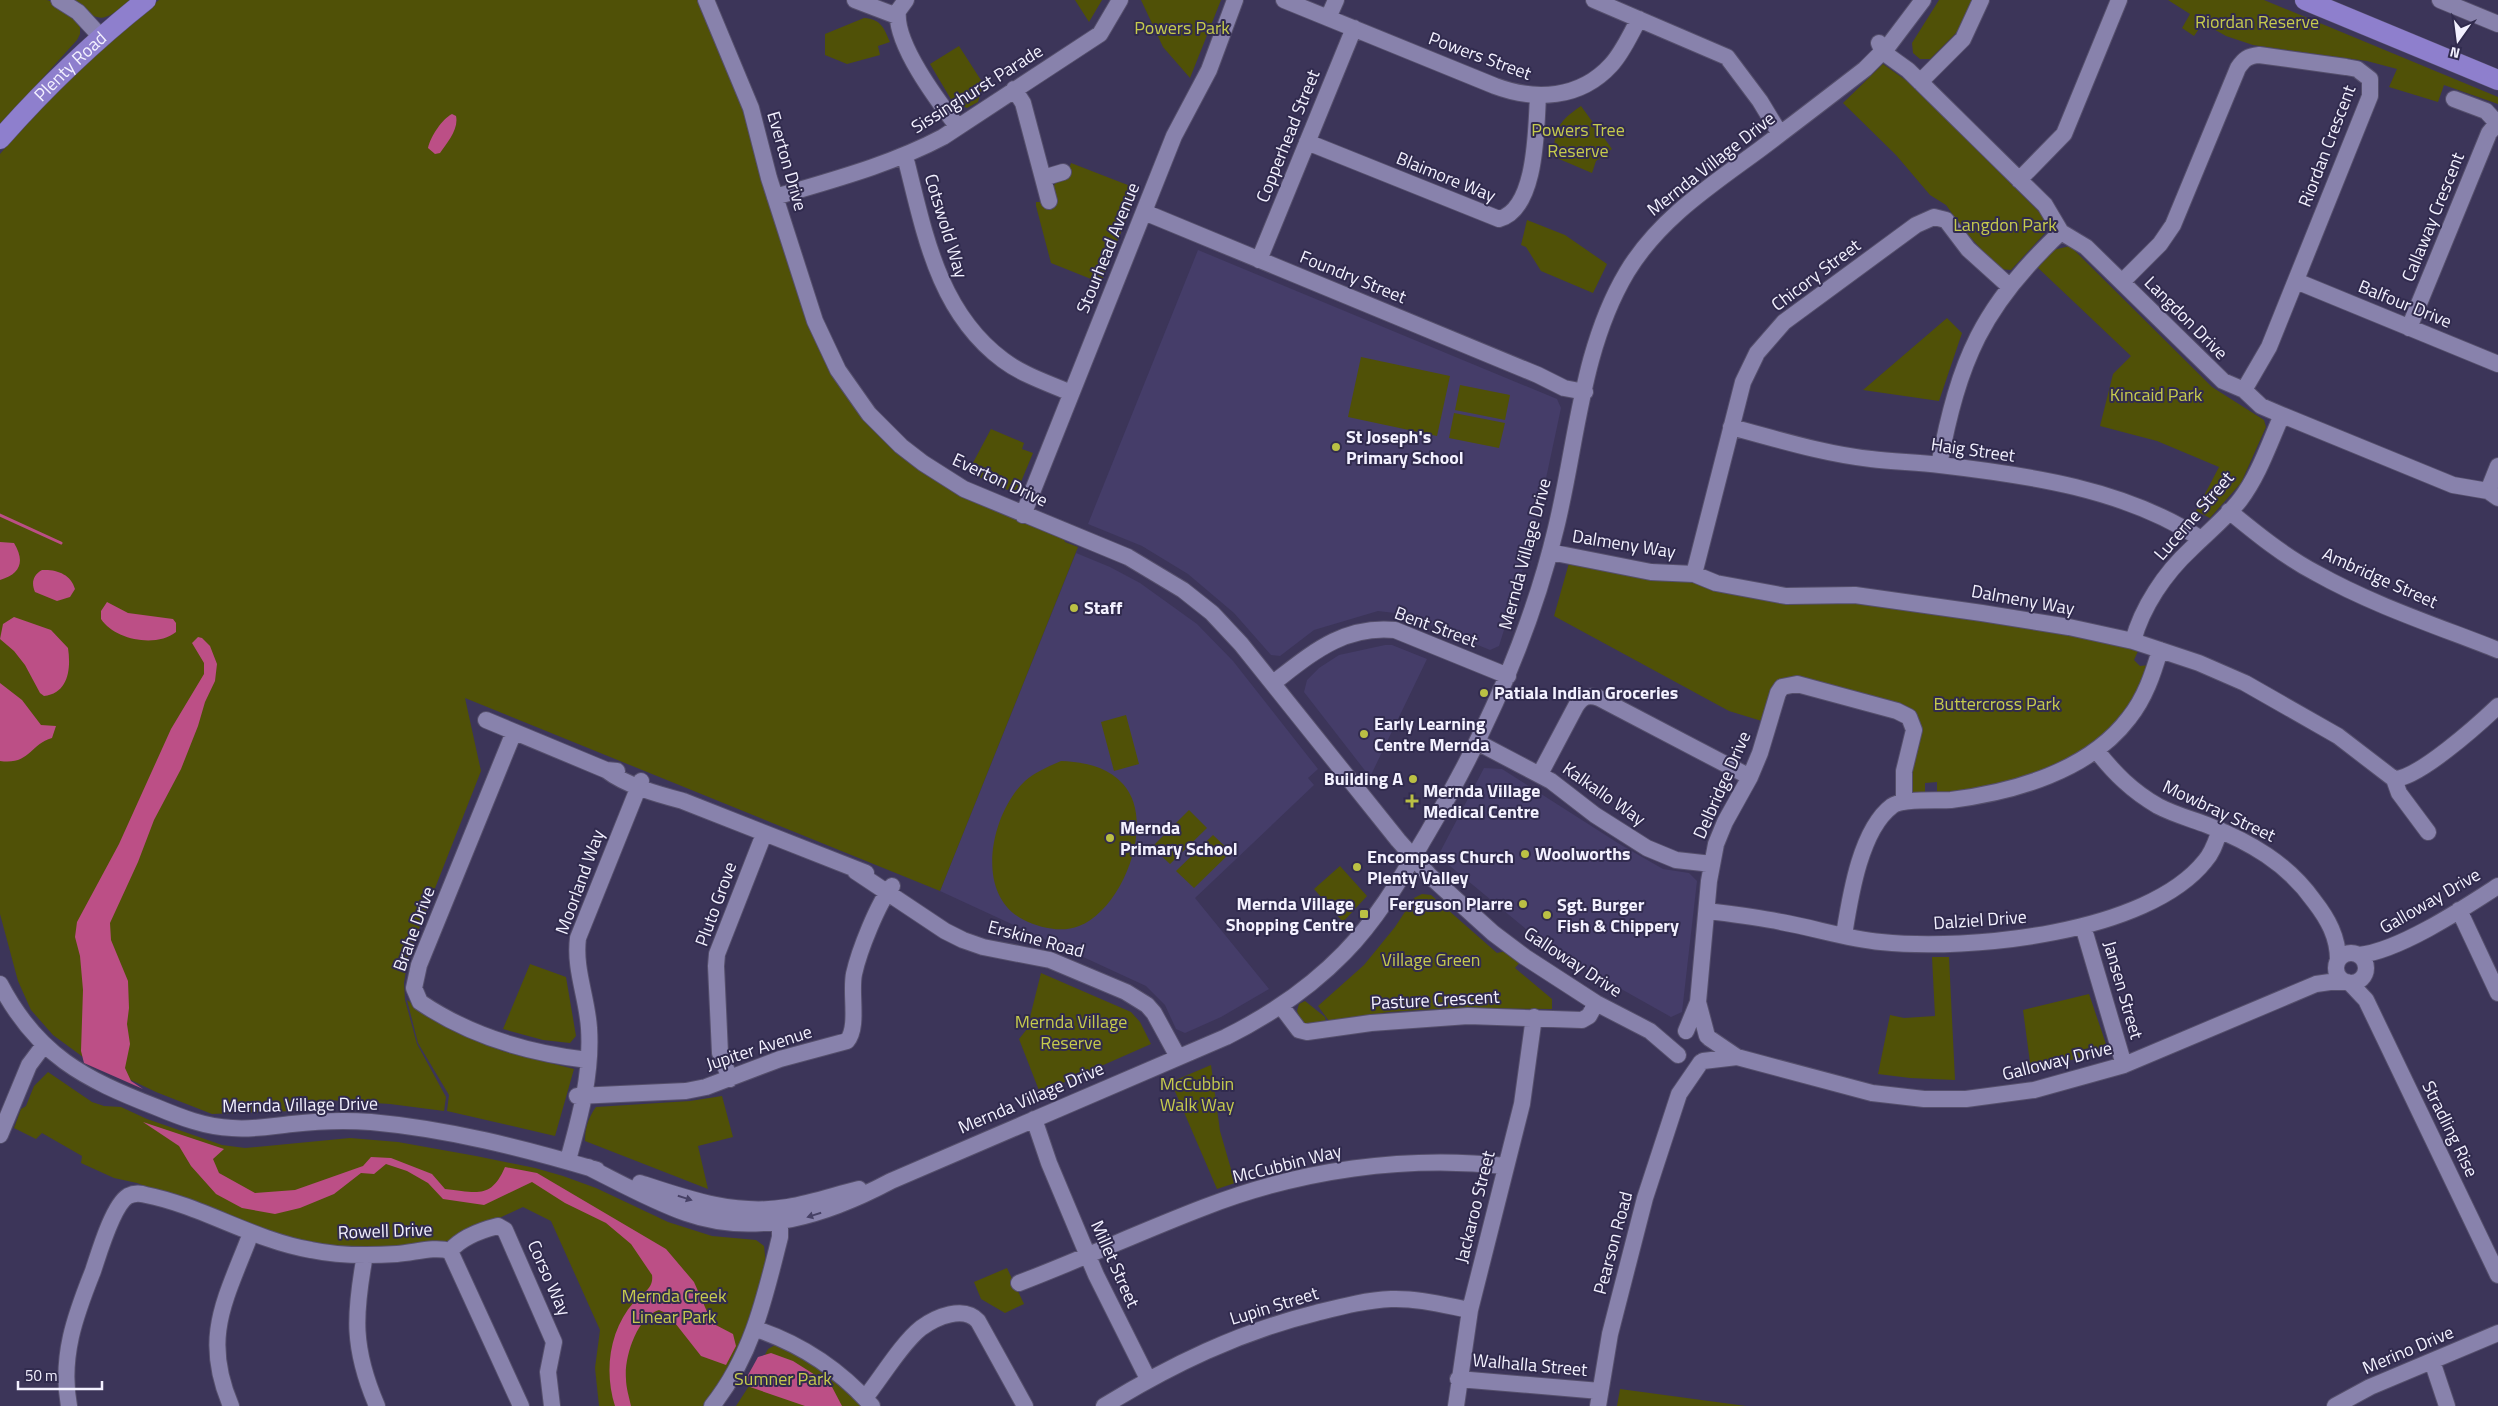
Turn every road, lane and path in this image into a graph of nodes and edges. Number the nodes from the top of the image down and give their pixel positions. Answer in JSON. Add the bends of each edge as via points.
{"nodes":[{"id":1,"x":59,"y":0,"type":"edge"},
{"id":2,"x":146,"y":0,"type":"edge"},
{"id":3,"x":706,"y":0,"type":"edge"},
{"id":4,"x":1120,"y":0,"type":"edge"},
{"id":5,"x":1235,"y":0,"type":"edge"},
{"id":6,"x":1284,"y":0,"type":"edge"},
{"id":7,"x":1336,"y":0,"type":"edge"},
{"id":8,"x":1594,"y":0,"type":"edge"},
{"id":9,"x":1910,"y":0,"type":"edge"},
{"id":10,"x":1922,"y":0,"type":"edge"},
{"id":11,"x":1981,"y":0,"type":"edge"},
{"id":12,"x":2119,"y":0,"type":"edge"},
{"id":13,"x":2304,"y":0,"type":"edge"},
{"id":14,"x":2440,"y":0,"type":"edge"},
{"id":15,"x":859,"y":2,"type":"edge"},
{"id":16,"x":901,"y":7,"type":"edge"},
{"id":17,"x":1328,"y":18,"type":"junction"},
{"id":18,"x":1639,"y":19,"type":"junction"},
{"id":19,"x":2498,"y":24,"type":"edge"},
{"id":20,"x":1354,"y":28,"type":"junction"},
{"id":21,"x":101,"y":37,"type":"junction"},
{"id":22,"x":1884,"y":47,"type":"junction"},
{"id":23,"x":2498,"y":80,"type":"edge"},
{"id":24,"x":1920,"y":82,"type":"junction"},
{"id":25,"x":1014,"y":89,"type":"junction"},
{"id":26,"x":1538,"y":96,"type":"junction"},
{"id":27,"x":2454,"y":99,"type":"dead end"},
{"id":28,"x":2498,"y":123,"type":"edge"},
{"id":29,"x":958,"y":126,"type":"junction"},
{"id":30,"x":1783,"y":132,"type":"junction"},
{"id":31,"x":0,"y":140,"type":"edge"},
{"id":32,"x":1307,"y":142,"type":"junction"},
{"id":33,"x":905,"y":156,"type":"junction"},
{"id":34,"x":1063,"y":172,"type":"dead end"},
{"id":35,"x":1043,"y":178,"type":"junction"},
{"id":36,"x":2019,"y":180,"type":"junction"},
{"id":37,"x":775,"y":197,"type":"junction"},
{"id":38,"x":1049,"y":202,"type":"dead end"},
{"id":39,"x":1144,"y":212,"type":"junction"},
{"id":40,"x":2061,"y":232,"type":"junction"},
{"id":41,"x":1259,"y":260,"type":"junction"},
{"id":42,"x":2122,"y":282,"type":"junction"},
{"id":43,"x":2296,"y":282,"type":"junction"},
{"id":44,"x":2009,"y":286,"type":"junction"},
{"id":45,"x":2409,"y":328,"type":"junction"},
{"id":46,"x":2498,"y":364,"type":"edge"},
{"id":47,"x":1585,"y":389,"type":"junction"},
{"id":48,"x":2244,"y":390,"type":"junction"},
{"id":49,"x":1071,"y":393,"type":"junction"},
{"id":50,"x":2282,"y":415,"type":"junction"},
{"id":51,"x":1731,"y":427,"type":"junction"},
{"id":52,"x":1939,"y":464,"type":"junction"},
{"id":53,"x":2498,"y":466,"type":"edge"},
{"id":54,"x":2493,"y":495,"type":"edge"},
{"id":55,"x":2230,"y":511,"type":"junction"},
{"id":56,"x":1023,"y":515,"type":"junction"},
{"id":57,"x":2201,"y":539,"type":"junction"},
{"id":58,"x":1550,"y":552,"type":"junction"},
{"id":59,"x":1694,"y":574,"type":"junction"},
{"id":60,"x":2133,"y":641,"type":"junction"},
{"id":61,"x":2160,"y":650,"type":"junction"},
{"id":62,"x":2498,"y":650,"type":"edge"},
{"id":63,"x":1508,"y":676,"type":"junction"},
{"id":64,"x":1273,"y":683,"type":"junction"},
{"id":65,"x":2498,"y":706,"type":"edge"},
{"id":66,"x":486,"y":720,"type":"dead end"},
{"id":67,"x":514,"y":732,"type":"junction"},
{"id":68,"x":1478,"y":742,"type":"junction"},
{"id":69,"x":2096,"y":750,"type":"junction"},
{"id":70,"x":1540,"y":774,"type":"junction"},
{"id":71,"x":1750,"y":777,"type":"junction"},
{"id":72,"x":2394,"y":779,"type":"junction"},
{"id":73,"x":640,"y":783,"type":"junction"},
{"id":74,"x":1904,"y":802,"type":"junction"},
{"id":75,"x":2220,"y":830,"type":"junction"},
{"id":76,"x":2428,"y":832,"type":"dead end"},
{"id":77,"x":764,"y":834,"type":"junction"},
{"id":78,"x":1413,"y":858,"type":"junction"},
{"id":79,"x":1712,"y":864,"type":"junction"},
{"id":80,"x":2498,"y":886,"type":"edge"},
{"id":81,"x":890,"y":889,"type":"junction"},
{"id":82,"x":1707,"y":910,"type":"junction"},
{"id":83,"x":2459,"y":910,"type":"junction"},
{"id":84,"x":2083,"y":926,"type":"junction"},
{"id":85,"x":1844,"y":935,"type":"junction"},
{"id":86,"x":2336,"y":937,"type":"junction"},
{"id":87,"x":2382,"y":952,"type":"junction"},
{"id":88,"x":2358,"y":955,"type":"junction"},
{"id":89,"x":2337,"y":962,"type":"junction"},
{"id":90,"x":2356,"y":978,"type":"junction"},
{"id":91,"x":0,"y":984,"type":"edge"},
{"id":92,"x":2316,"y":984,"type":"junction"},
{"id":93,"x":2498,"y":994,"type":"edge"},
{"id":94,"x":1698,"y":1002,"type":"junction"},
{"id":95,"x":1596,"y":1003,"type":"junction"},
{"id":96,"x":1281,"y":1006,"type":"junction"},
{"id":97,"x":1534,"y":1017,"type":"junction"},
{"id":98,"x":1650,"y":1031,"type":"junction"},
{"id":99,"x":1685,"y":1031,"type":"junction"},
{"id":100,"x":1708,"y":1037,"type":"junction"},
{"id":101,"x":48,"y":1048,"type":"junction"},
{"id":102,"x":1679,"y":1057,"type":"junction"},
{"id":103,"x":1737,"y":1057,"type":"junction"},
{"id":104,"x":1173,"y":1059,"type":"junction"},
{"id":105,"x":588,"y":1060,"type":"junction"},
{"id":106,"x":1702,"y":1062,"type":"junction"},
{"id":107,"x":2124,"y":1065,"type":"junction"},
{"id":108,"x":730,"y":1079,"type":"junction"},
{"id":109,"x":1679,"y":1094,"type":"junction"},
{"id":110,"x":581,"y":1096,"type":"junction"},
{"id":111,"x":1031,"y":1120,"type":"junction"},
{"id":112,"x":3,"y":1121,"type":"edge"},
{"id":113,"x":564,"y":1159,"type":"junction"},
{"id":114,"x":1506,"y":1166,"type":"junction"},
{"id":115,"x":773,"y":1218,"type":"junction"},
{"id":116,"x":251,"y":1233,"type":"junction"},
{"id":117,"x":450,"y":1251,"type":"junction"},
{"id":118,"x":365,"y":1255,"type":"junction"},
{"id":119,"x":1088,"y":1255,"type":"junction"},
{"id":120,"x":2498,"y":1275,"type":"edge"},
{"id":121,"x":1019,"y":1283,"type":"dead end"},
{"id":122,"x":1470,"y":1310,"type":"junction"},
{"id":123,"x":756,"y":1329,"type":"junction"},
{"id":124,"x":2498,"y":1334,"type":"edge"},
{"id":125,"x":2432,"y":1361,"type":"junction"},
{"id":126,"x":1148,"y":1379,"type":"junction"},
{"id":127,"x":1458,"y":1379,"type":"junction"},
{"id":128,"x":1599,"y":1398,"type":"edge"},
{"id":129,"x":868,"y":1402,"type":"edge"},
{"id":130,"x":375,"y":1405,"type":"edge"},
{"id":131,"x":69,"y":1406,"type":"edge"},
{"id":132,"x":231,"y":1406,"type":"edge"},
{"id":133,"x":521,"y":1406,"type":"edge"},
{"id":134,"x":552,"y":1406,"type":"edge"},
{"id":135,"x":712,"y":1406,"type":"edge"},
{"id":136,"x":1025,"y":1406,"type":"edge"},
{"id":137,"x":1104,"y":1406,"type":"edge"},
{"id":138,"x":1456,"y":1406,"type":"edge"},
{"id":139,"x":2335,"y":1406,"type":"edge"},
{"id":140,"x":2447,"y":1406,"type":"edge"}],
"edges":[{"from":1,"to":21,"type":"street","via":[[78,12]]},
{"from":2,"to":21,"type":"main road","name":"Plenty Road"},
{"from":3,"to":37,"type":"street","name":"Everton Drive","via":[[751,108]]},
{"from":4,"to":25,"type":"street","name":"Sissinghurst Parade","via":[[1100,34]]},
{"from":5,"to":39,"type":"street","name":"Stourhead Avenue","via":[[1212,65],[1180,120]]},
{"from":6,"to":17,"type":"street","name":"Powers Street"},
{"from":7,"to":17,"type":"street"},
{"from":8,"to":18,"type":"street"},
{"from":9,"to":22,"type":"street","name":"Mernda Village Drive"},
{"from":10,"to":22,"type":"street","name":"Mernda Village Drive"},
{"from":11,"to":24,"type":"street","via":[[1963,39]]},
{"from":12,"to":36,"type":"street","via":[[2064,134]]},
{"from":13,"to":23,"type":"main road"},
{"from":14,"to":19,"type":"street"},
{"from":15,"to":16,"type":"street"},
{"from":16,"to":29,"type":"street","via":[[898,26],[918,70]]},
{"from":17,"to":20,"type":"street","name":"Powers Street"},
{"from":18,"to":26,"type":"street","name":"Powers Street","via":[[1620,53],[1598,76],[1570,90]]},
{"from":18,"to":30,"type":"street","via":[[1726,57]]},
{"from":20,"to":26,"type":"street","name":"Powers Street","via":[[1495,86],[1522,95]]},
{"from":20,"to":32,"type":"street","name":"Copperhead Street"},
{"from":21,"to":31,"type":"main road","name":"Plenty Road","via":[[51,84]]},
{"from":22,"to":24,"type":"street","name":"Langdon Drive","via":[[1901,58]]},
{"from":22,"to":30,"type":"street","name":"Mernda Village Drive","via":[[1851,80]]},
{"from":24,"to":36,"type":"street","name":"Langdon Drive"},
{"from":25,"to":29,"type":"street","name":"Sissinghurst Parade"},
{"from":25,"to":35,"type":"street","via":[[1023,103]]},
{"from":26,"to":32,"type":"street","name":"Blaimore Way","via":[[1530,176],[1513,212],[1499,220]]},
{"from":27,"to":28,"type":"street","name":"Callaway Crescent","via":[[2486,112]]},
{"from":28,"to":45,"type":"street","name":"Callaway Crescent","via":[[2489,133]]},
{"from":29,"to":33,"type":"street","name":"Sissinghurst Parade"},
{"from":30,"to":47,"type":"street","name":"Mernda Village Drive","via":[[1676,212],[1643,247],[1605,314]]},
{"from":32,"to":41,"type":"street","name":"Copperhead Street"},
{"from":33,"to":37,"type":"street","name":"Sissinghurst Parade"},
{"from":33,"to":49,"type":"street","name":"Cotswold Way","via":[[936,272],[962,319],[1003,360],[1030,376]]},
{"from":34,"to":35,"type":"street"},
{"from":35,"to":38,"type":"street"},
{"from":36,"to":40,"type":"street","name":"Langdon Drive","via":[[2045,205]]},
{"from":37,"to":56,"type":"street","name":"Everton Drive","via":[[815,321],[838,370],[869,414],[901,446],[944,478]]},
{"from":39,"to":41,"type":"street","name":"Foundry Street"},
{"from":39,"to":49,"type":"street","name":"Stourhead Avenue"},
{"from":40,"to":42,"type":"street","name":"Langdon Drive","via":[[2086,247]]},
{"from":40,"to":44,"type":"street"},
{"from":41,"to":47,"type":"street","name":"Foundry Street","via":[[1546,378]]},
{"from":42,"to":43,"type":"street","name":"Riordan Crescent","via":[[2166,237],[2238,68],[2249,56],[2259,55],[2357,69],[2370,79],[2372,88]]},
{"from":42,"to":48,"type":"street","name":"Langdon Drive","via":[[2216,376]]},
{"from":43,"to":45,"type":"street","name":"Balfour Drive"},
{"from":43,"to":48,"type":"street","name":"Riordan Crescent","via":[[2269,347]]},
{"from":44,"to":51,"type":"street","name":"Chicory Street","via":[[1968,249],[1946,220],[1926,219],[1784,322],[1757,353],[1743,382]]},
{"from":44,"to":52,"type":"street","via":[[1985,322],[1964,363]]},
{"from":45,"to":46,"type":"street","name":"Balfour Drive"},
{"from":47,"to":58,"type":"street","name":"Mernda Village Drive"},
{"from":48,"to":50,"type":"street","name":"Langdon Drive","via":[[2261,406]]},
{"from":49,"to":56,"type":"street","name":"Stourhead Avenue"},
{"from":50,"to":54,"type":"street","name":"Langdon Drive","via":[[2453,485]]},
{"from":50,"to":55,"type":"street","name":"Lucerne Street","via":[[2248,488]]},
{"from":51,"to":52,"type":"street","name":"Haig Street","via":[[1814,449],[1871,459]]},
{"from":51,"to":59,"type":"street","name":"Chicory Street"},
{"from":52,"to":57,"type":"street","name":"Haig Street","via":[[2044,481],[2098,494],[2153,513]]},
{"from":53,"to":54,"type":"street"},
{"from":55,"to":57,"type":"street","name":"Lucerne Street"},
{"from":55,"to":62,"type":"street","name":"Ambridge Street","via":[[2284,554],[2322,577]]},
{"from":56,"to":64,"type":"street","name":"Everton Drive","via":[[1128,557],[1184,590],[1225,627]]},
{"from":57,"to":60,"type":"street","name":"Lucerne Street","via":[[2144,608]]},
{"from":58,"to":59,"type":"street","name":"Dalmeny Way","via":[[1651,572]]},
{"from":58,"to":63,"type":"street","name":"Mernda Village Drive","via":[[1528,626]]},
{"from":59,"to":60,"type":"street","name":"Dalmeny Way","via":[[1716,583],[1786,596],[1890,598],[2069,627]]},
{"from":60,"to":61,"type":"street","name":"Dalmeny Way"},
{"from":61,"to":69,"type":"street","via":[[2139,703],[2119,730]]},
{"from":61,"to":72,"type":"street","name":"Dalmeny Way","via":[[2245,682],[2338,736]]},
{"from":63,"to":64,"type":"street","name":"Bent Street","via":[[1395,630],[1381,628],[1324,644]]},
{"from":63,"to":68,"type":"street","name":"Mernda Village Drive"},
{"from":64,"to":78,"type":"street","name":"Everton Drive"},
{"from":65,"to":72,"type":"street","via":[[2436,757],[2408,776]]},
{"from":66,"to":67,"type":"street","name":"Erskine Road"},
{"from":67,"to":73,"type":"street","name":"Erskine Road"},
{"from":67,"to":105,"type":"street","name":"Brahe Drive","via":[[419,965],[414,988],[420,1002],[480,1034],[526,1049]]},
{"from":68,"to":70,"type":"street","name":"Kalkallo Way"},
{"from":68,"to":78,"type":"street","name":"Mernda Village Drive"},
{"from":69,"to":74,"type":"street","via":[[2056,772],[2010,788],[1964,798]]},
{"from":69,"to":75,"type":"street","name":"Mowbray Street","via":[[2121,779],[2146,798],[2170,812]]},
{"from":70,"to":71,"type":"street","via":[[1576,706],[1589,695]]},
{"from":70,"to":79,"type":"street","name":"Kalkallo Way","via":[[1647,848],[1676,860]]},
{"from":71,"to":74,"type":"street","name":"Delbridge Drive","via":[[1780,689],[1797,684],[1909,717],[1914,730],[1904,771]]},
{"from":71,"to":79,"type":"street","name":"Delbridge Drive","via":[[1725,822]]},
{"from":72,"to":76,"type":"street","name":"Dalmeny Way","via":[[2399,793]]},
{"from":73,"to":77,"type":"street","name":"Erskine Road","via":[[666,790],[683,801]]},
{"from":73,"to":105,"type":"street","name":"Moorland Way","via":[[578,938],[576,953],[589,1029]]},
{"from":74,"to":85,"type":"street","via":[[1896,803],[1886,812],[1864,852]]},
{"from":75,"to":84,"type":"street","name":"Dalziel Drive","via":[[2206,860],[2186,880],[2150,901]]},
{"from":75,"to":86,"type":"street","name":"Mowbray Street","via":[[2256,847],[2290,872],[2323,912]]},
{"from":77,"to":81,"type":"street","name":"Erskine Road","via":[[868,874]]},
{"from":77,"to":108,"type":"street","name":"Pluto Grove","via":[[717,954],[720,1053]]},
{"from":78,"to":95,"type":"street","name":"Galloway Drive","via":[[1493,934]]},
{"from":78,"to":96,"type":"street","name":"Mernda Village Drive","via":[[1393,892],[1357,940],[1313,982]]},
{"from":79,"to":82,"type":"street","name":"Delbridge Drive"},
{"from":80,"to":83,"type":"street","name":"Galloway Drive"},
{"from":81,"to":104,"type":"street","name":"Erskine Road","via":[[945,931],[963,940],[1050,960],[1126,992],[1146,1005],[1159,1024]]},
{"from":81,"to":108,"type":"street","name":"Jupiter Avenue","via":[[877,913],[854,974],[851,1037],[843,1043],[780,1059]]},
{"from":82,"to":85,"type":"street","name":"Dalziel Drive"},
{"from":82,"to":94,"type":"street","name":"Delbridge Drive"},
{"from":83,"to":87,"type":"street","name":"Galloway Drive"},
{"from":83,"to":93,"type":"street"},
{"from":84,"to":85,"type":"street","name":"Dalziel Drive","via":[[2010,939],[1953,944],[1880,942]]},
{"from":84,"to":107,"type":"street","name":"Jansen Street"},
{"from":86,"to":88,"type":"street","name":"Mowbray Street"},
{"from":86,"to":89,"type":"street","name":"Mowbray Street"},
{"from":87,"to":88,"type":"street","name":"Galloway Drive"},
{"from":87,"to":90,"type":"street","name":"Galloway Drive"},
{"from":88,"to":89,"type":"street","via":[[2346,953]]},
{"from":88,"to":90,"type":"street","via":[[2365,962]]},
{"from":89,"to":90,"type":"street","via":[[2337,974]]},
{"from":89,"to":92,"type":"street","name":"Galloway Drive"},
{"from":90,"to":92,"type":"street","name":"Galloway Drive"},
{"from":90,"to":120,"type":"street","name":"Stradling Rise"},
{"from":91,"to":101,"type":"street","name":"Mernda Village Drive","via":[[14,1008]]},
{"from":92,"to":107,"type":"street","name":"Galloway Drive"},
{"from":94,"to":99,"type":"street","name":"Delbridge Drive"},
{"from":94,"to":100,"type":"street","name":"Delbridge Drive"},
{"from":95,"to":97,"type":"street","name":"Pasture Crescent","via":[[1589,1016],[1582,1020]]},
{"from":95,"to":98,"type":"street","name":"Galloway Drive"},
{"from":96,"to":97,"type":"street","name":"Pasture Crescent","via":[[1299,1030],[1307,1032],[1432,1018]]},
{"from":96,"to":104,"type":"street","name":"Mernda Village Drive","via":[[1241,1029]]},
{"from":97,"to":114,"type":"street","name":"Jackaroo Street","via":[[1522,1104]]},
{"from":98,"to":99,"type":"street","name":"Galloway Drive"},
{"from":98,"to":102,"type":"street","name":"Galloway Drive"},
{"from":99,"to":100,"type":"street","via":[[1698,1029]]},
{"from":99,"to":102,"type":"street","via":[[1677,1040]]},
{"from":100,"to":103,"type":"street","name":"Galloway Drive"},
{"from":100,"to":106,"type":"street","via":[[1711,1048]]},
{"from":101,"to":112,"type":"street","via":[[24,1076]]},
{"from":101,"to":113,"type":"street","name":"Mernda Village Drive","via":[[80,1074],[116,1093],[212,1126],[250,1129],[314,1122],[371,1122],[510,1145]]},
{"from":102,"to":106,"type":"street","via":[[1690,1064]]},
{"from":102,"to":109,"type":"street","name":"Pearson Road"},
{"from":103,"to":106,"type":"street","name":"Galloway Drive"},
{"from":103,"to":107,"type":"street","name":"Galloway Drive","via":[[1872,1092],[1940,1100],[2034,1090]]},
{"from":104,"to":111,"type":"street","name":"Mernda Village Drive"},
{"from":105,"to":110,"type":"street","name":"Moorland Way"},
{"from":106,"to":109,"type":"street","name":"Pearson Road"},
{"from":108,"to":110,"type":"street","name":"Jupiter Avenue","via":[[686,1091]]},
{"from":109,"to":128,"type":"street","name":"Pearson Road","via":[[1626,1267]]},
{"from":110,"to":113,"type":"street","name":"Moorland Way"},
{"from":111,"to":115,"type":"street","name":"Mernda Village Drive","via":[[813,1216]]},
{"from":111,"to":119,"type":"street","name":"Millet Street"},
{"from":113,"to":115,"type":"street","name":"Mernda Village Drive","via":[[686,1213],[728,1222]]},
{"from":114,"to":119,"type":"street","name":"McCubbin Way","via":[[1417,1162],[1320,1174],[1206,1206]]},
{"from":114,"to":122,"type":"street","name":"Jackaroo Street"},
{"from":115,"to":123,"type":"street","via":[[780,1237]]},
{"from":116,"to":118,"type":"street","name":"Rowell Drive","via":[[309,1250]]},
{"from":116,"to":131,"type":"street","name":"Rowell Drive","via":[[160,1198],[133,1194],[124,1199],[114,1216],[71,1331],[66,1355]]},
{"from":116,"to":132,"type":"street","via":[[216,1333],[217,1365]]},
{"from":117,"to":118,"type":"street","name":"Rowell Drive"},
{"from":117,"to":133,"type":"street","name":"Rowell Drive"},
{"from":117,"to":134,"type":"street","name":"Corso Way","via":[[460,1242],[489,1229],[498,1226],[505,1230],[552,1337],[554,1348],[548,1372]]},
{"from":118,"to":130,"type":"street","via":[[357,1300],[356,1333]]},
{"from":119,"to":121,"type":"street","name":"McCubbin Way"},
{"from":119,"to":126,"type":"street","name":"Millet Street"},
{"from":122,"to":126,"type":"street","name":"Lupin Street","via":[[1402,1299],[1344,1306],[1251,1332]]},
{"from":122,"to":127,"type":"street","name":"Jackaroo Street"},
{"from":123,"to":129,"type":"street","via":[[823,1362]]},
{"from":123,"to":135,"type":"street","via":[[734,1376]]},
{"from":124,"to":125,"type":"street","name":"Merino Drive"},
{"from":125,"to":139,"type":"street","name":"Merino Drive","via":[[2370,1387]]},
{"from":125,"to":140,"type":"street"},
{"from":126,"to":137,"type":"street","name":"Lupin Street"},
{"from":127,"to":128,"type":"street","name":"Walhalla Street"},
{"from":127,"to":138,"type":"street","name":"Jackaroo Street"},
{"from":129,"to":136,"type":"street","via":[[922,1327],[959,1313],[978,1321]]}]}
